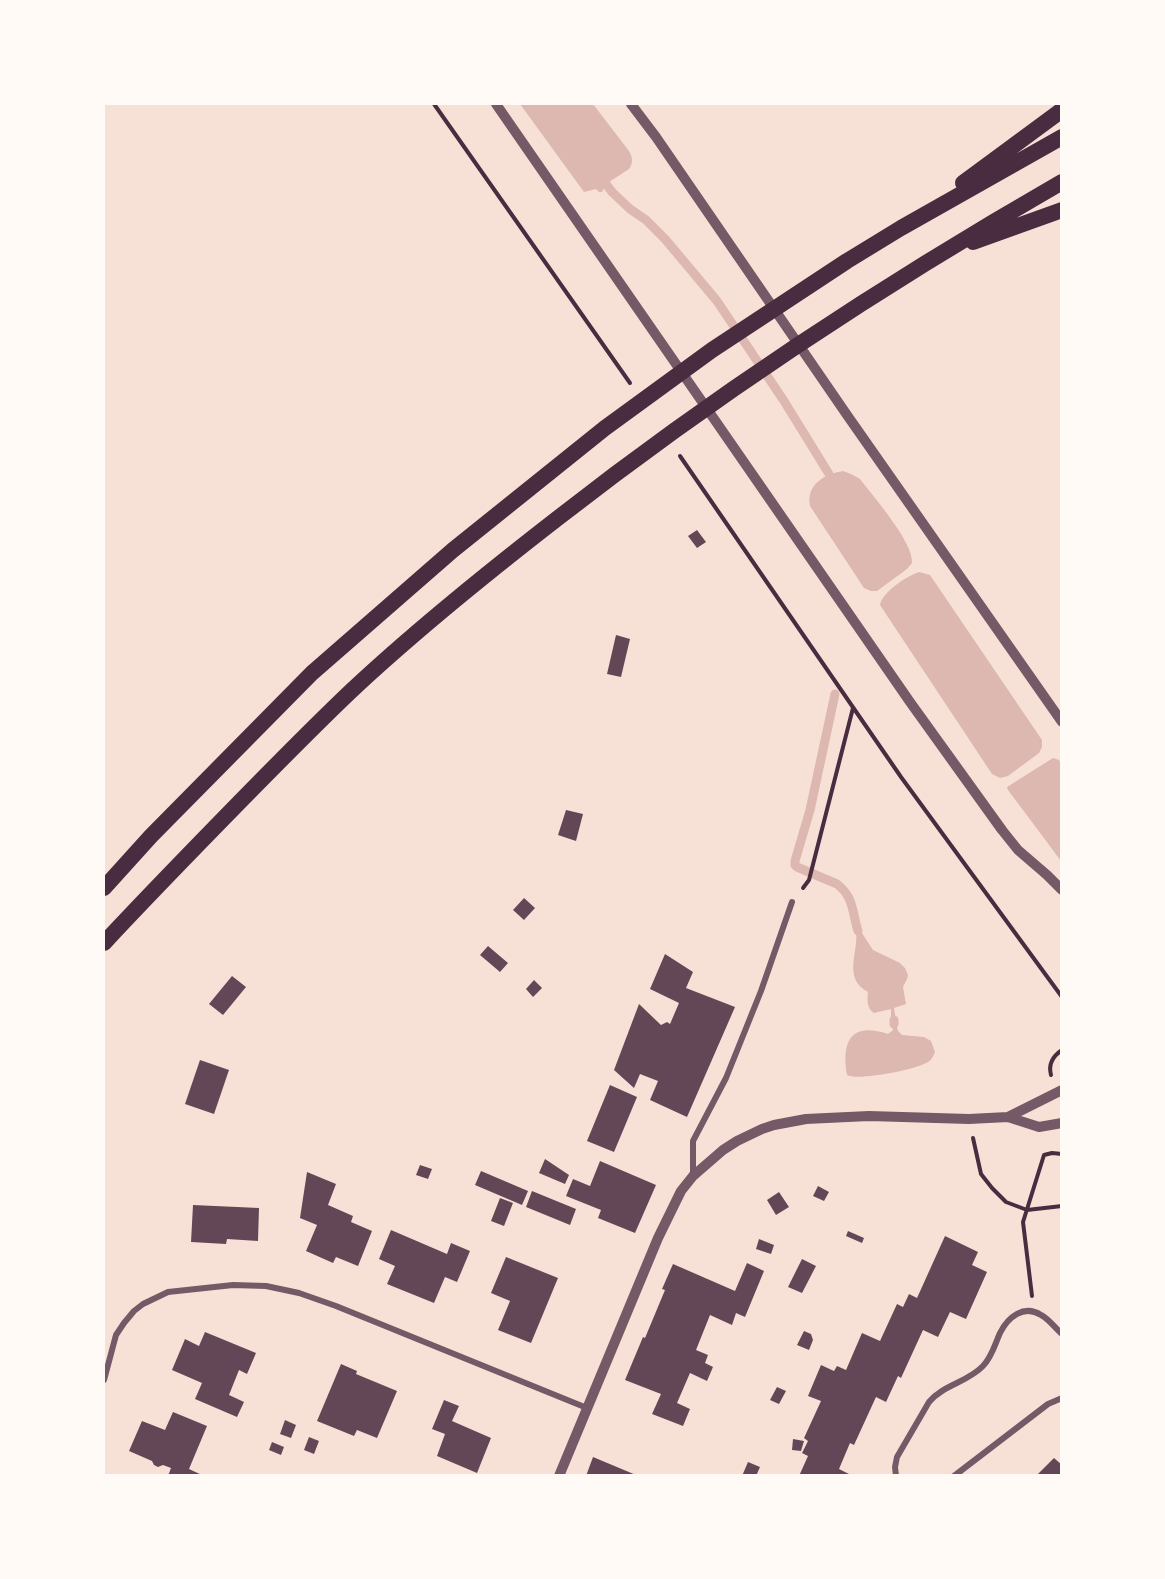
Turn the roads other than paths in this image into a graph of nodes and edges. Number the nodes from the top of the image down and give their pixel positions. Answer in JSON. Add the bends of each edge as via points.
{"nodes":[{"id":1,"x":496,"y":104,"type":"edge"},
{"id":2,"x":631,"y":104,"type":"edge"},
{"id":3,"x":1062,"y":110,"type":"edge"},
{"id":4,"x":1062,"y":137,"type":"edge"},
{"id":5,"x":1062,"y":182,"type":"edge"},
{"id":6,"x":1062,"y":210,"type":"edge"},
{"id":7,"x":901,"y":228,"type":"junction"},
{"id":8,"x":941,"y":253,"type":"junction"},
{"id":9,"x":1062,"y":722,"type":"edge"},
{"id":10,"x":104,"y":888,"type":"edge"},
{"id":11,"x":1062,"y":890,"type":"edge"},
{"id":12,"x":792,"y":902,"type":"dead end"},
{"id":13,"x":104,"y":943,"type":"edge"},
{"id":14,"x":1062,"y":1090,"type":"edge"},
{"id":15,"x":1008,"y":1117,"type":"junction"},
{"id":16,"x":1062,"y":1123,"type":"edge"},
{"id":17,"x":693,"y":1176,"type":"junction"},
{"id":18,"x":1062,"y":1334,"type":"edge"},
{"id":19,"x":104,"y":1380,"type":"edge"},
{"id":20,"x":1062,"y":1398,"type":"edge"},
{"id":21,"x":587,"y":1408,"type":"junction"},
{"id":22,"x":559,"y":1476,"type":"edge"},
{"id":23,"x":896,"y":1476,"type":"edge"},
{"id":24,"x":954,"y":1476,"type":"edge"}],
"edges":[{"from":1,"to":11,"type":"street","via":[[982,802],[1018,850]]},
{"from":2,"to":9,"type":"street"},
{"from":3,"to":7,"type":"highway"},
{"from":4,"to":7,"type":"highway"},
{"from":5,"to":8,"type":"highway"},
{"from":6,"to":8,"type":"highway"},
{"from":7,"to":10,"type":"highway","via":[[712,350],[605,428],[453,550],[312,673]]},
{"from":8,"to":13,"type":"highway","via":[[743,381],[628,464],[453,602],[351,692],[267,774]]},
{"from":12,"to":17,"type":"street","via":[[726,1078],[693,1141]]},
{"from":14,"to":15,"type":"street"},
{"from":15,"to":16,"type":"street","via":[[1039,1127]]},
{"from":15,"to":17,"type":"street","via":[[869,1116],[790,1121],[737,1141]]},
{"from":17,"to":21,"type":"street","via":[[681,1191],[658,1238]]},
{"from":18,"to":23,"type":"street","via":[[1034,1311],[1013,1316],[1000,1332],[984,1365],[929,1402],[897,1456]]},
{"from":19,"to":21,"type":"street","via":[[116,1335],[143,1304],[168,1292],[249,1285],[299,1293],[336,1306]]},
{"from":20,"to":24,"type":"street","via":[[1048,1404]]},
{"from":21,"to":22,"type":"street"}]}
